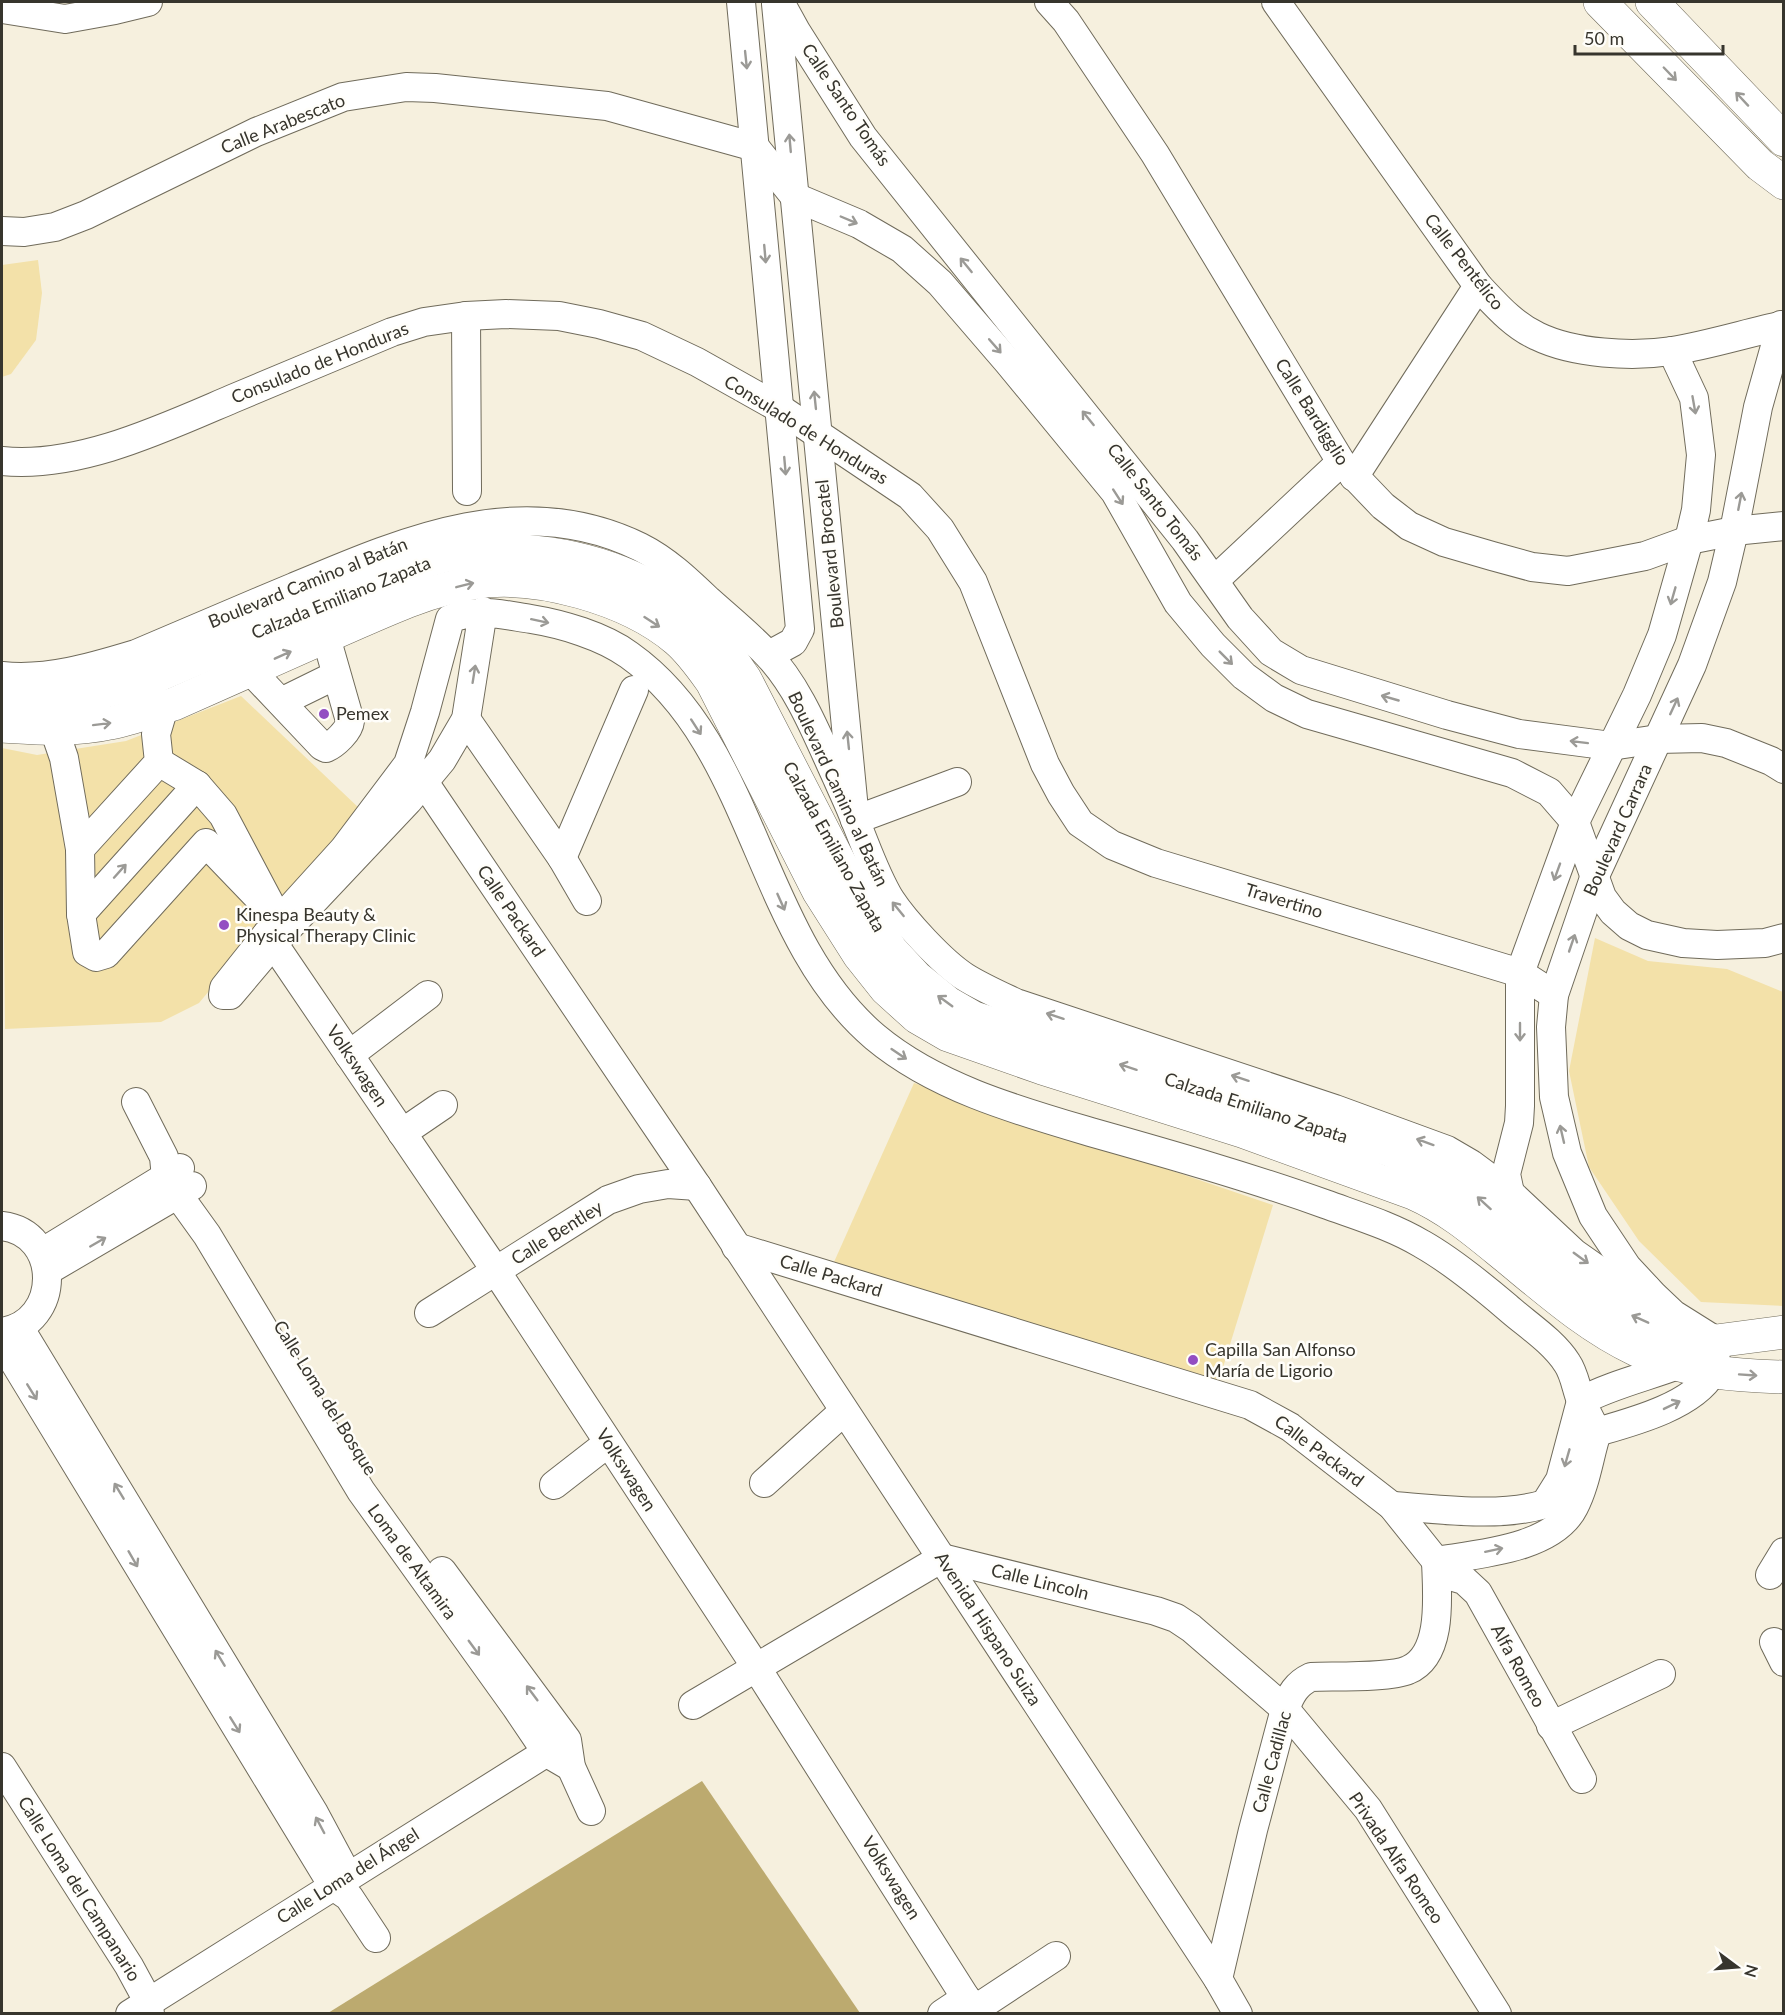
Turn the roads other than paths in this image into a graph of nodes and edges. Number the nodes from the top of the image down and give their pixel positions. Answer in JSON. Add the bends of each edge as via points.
{"nodes":[{"id":1,"x":148,"y":2,"type":"edge"},
{"id":2,"x":741,"y":2,"type":"edge"},
{"id":3,"x":747,"y":2,"type":"edge"},
{"id":4,"x":1049,"y":2,"type":"edge"},
{"id":5,"x":1276,"y":2,"type":"edge"},
{"id":6,"x":1600,"y":2,"type":"edge"},
{"id":7,"x":1652,"y":2,"type":"edge"},
{"id":8,"x":2,"y":9,"type":"edge"},
{"id":9,"x":65,"y":10,"type":"edge"},
{"id":10,"x":783,"y":15,"type":"edge"},
{"id":11,"x":1784,"y":140,"type":"edge"},
{"id":12,"x":755,"y":147,"type":"junction"},
{"id":13,"x":1784,"y":183,"type":"edge"},
{"id":14,"x":795,"y":197,"type":"junction"},
{"id":15,"x":2,"y":231,"type":"edge"},
{"id":16,"x":1478,"y":286,"type":"junction"},
{"id":17,"x":466,"y":316,"type":"junction"},
{"id":18,"x":1782,"y":325,"type":"edge"},
{"id":19,"x":1672,"y":351,"type":"junction"},
{"id":20,"x":779,"y":408,"type":"junction"},
{"id":21,"x":818,"y":436,"type":"junction"},
{"id":22,"x":2,"y":461,"type":"edge"},
{"id":23,"x":1348,"y":469,"type":"junction"},
{"id":24,"x":467,"y":491,"type":"dead end"},
{"id":25,"x":1784,"y":526,"type":"edge"},
{"id":26,"x":1734,"y":531,"type":"junction"},
{"id":27,"x":1689,"y":540,"type":"junction"},
{"id":28,"x":1215,"y":580,"type":"junction"},
{"id":29,"x":483,"y":611,"type":"junction"},
{"id":30,"x":326,"y":637,"type":"junction"},
{"id":31,"x":769,"y":655,"type":"junction"},
{"id":32,"x":250,"y":670,"type":"junction"},
{"id":33,"x":336,"y":675,"type":"junction"},
{"id":34,"x":2,"y":676,"type":"edge"},
{"id":35,"x":634,"y":690,"type":"dead end"},
{"id":36,"x":2,"y":698,"type":"edge"},
{"id":37,"x":281,"y":702,"type":"junction"},
{"id":38,"x":164,"y":707,"type":"junction"},
{"id":39,"x":466,"y":719,"type":"junction"},
{"id":40,"x":2,"y":726,"type":"edge"},
{"id":41,"x":54,"y":729,"type":"junction"},
{"id":42,"x":1658,"y":739,"type":"junction"},
{"id":43,"x":1611,"y":746,"type":"junction"},
{"id":44,"x":159,"y":762,"type":"junction"},
{"id":45,"x":1046,"y":764,"type":"joint"},
{"id":46,"x":1784,"y":769,"type":"edge"},
{"id":47,"x":416,"y":773,"type":"junction"},
{"id":48,"x":957,"y":782,"type":"dead end"},
{"id":49,"x":197,"y":785,"type":"junction"},
{"id":50,"x":855,"y":820,"type":"junction"},
{"id":51,"x":1575,"y":822,"type":"junction"},
{"id":52,"x":80,"y":849,"type":"junction"},
{"id":53,"x":562,"y":858,"type":"junction"},
{"id":54,"x":1594,"y":878,"type":"junction"},
{"id":55,"x":587,"y":902,"type":"dead end"},
{"id":56,"x":81,"y":914,"type":"junction"},
{"id":57,"x":1784,"y":938,"type":"edge"},
{"id":58,"x":1520,"y":973,"type":"junction"},
{"id":59,"x":428,"y":995,"type":"dead end"},
{"id":60,"x":1554,"y":995,"type":"junction"},
{"id":61,"x":349,"y":1055,"type":"junction"},
{"id":62,"x":136,"y":1102,"type":"dead end"},
{"id":63,"x":443,"y":1105,"type":"dead end"},
{"id":64,"x":402,"y":1133,"type":"junction"},
{"id":65,"x":1513,"y":1147,"type":"junction"},
{"id":66,"x":1471,"y":1164,"type":"junction"},
{"id":67,"x":176,"y":1177,"type":"junction"},
{"id":68,"x":697,"y":1186,"type":"junction"},
{"id":69,"x":1510,"y":1193,"type":"junction"},
{"id":70,"x":2,"y":1226,"type":"edge"},
{"id":71,"x":736,"y":1247,"type":"junction"},
{"id":72,"x":44,"y":1262,"type":"junction"},
{"id":73,"x":496,"y":1271,"type":"junction"},
{"id":74,"x":1647,"y":1289,"type":"junction"},
{"id":75,"x":429,"y":1313,"type":"dead end"},
{"id":76,"x":1784,"y":1332,"type":"edge"},
{"id":77,"x":8,"y":1334,"type":"edge"},
{"id":78,"x":1676,"y":1338,"type":"junction"},
{"id":79,"x":1715,"y":1356,"type":"junction"},
{"id":80,"x":1784,"y":1377,"type":"edge"},
{"id":81,"x":1628,"y":1382,"type":"junction"},
{"id":82,"x":1581,"y":1401,"type":"junction"},
{"id":83,"x":844,"y":1411,"type":"junction"},
{"id":84,"x":1640,"y":1418,"type":"junction"},
{"id":85,"x":1597,"y":1432,"type":"junction"},
{"id":86,"x":608,"y":1443,"type":"junction"},
{"id":87,"x":764,"y":1483,"type":"dead end"},
{"id":88,"x":554,"y":1485,"type":"dead end"},
{"id":89,"x":1392,"y":1506,"type":"junction"},
{"id":90,"x":1554,"y":1514,"type":"junction"},
{"id":91,"x":942,"y":1558,"type":"junction"},
{"id":92,"x":1436,"y":1566,"type":"junction"},
{"id":93,"x":756,"y":1666,"type":"junction"},
{"id":94,"x":1661,"y":1674,"type":"dead end"},
{"id":95,"x":693,"y":1705,"type":"dead end"},
{"id":96,"x":1285,"y":1709,"type":"junction"},
{"id":97,"x":1551,"y":1726,"type":"junction"},
{"id":98,"x":562,"y":1753,"type":"junction"},
{"id":99,"x":2,"y":1767,"type":"edge"},
{"id":100,"x":1582,"y":1779,"type":"dead end"},
{"id":101,"x":2,"y":1797,"type":"edge"},
{"id":102,"x":591,"y":1811,"type":"dead end"},
{"id":103,"x":343,"y":1886,"type":"junction"},
{"id":104,"x":376,"y":1938,"type":"dead end"},
{"id":105,"x":1056,"y":1956,"type":"dead end"},
{"id":106,"x":1218,"y":1979,"type":"junction"},
{"id":107,"x":972,"y":2007,"type":"edge"},
{"id":108,"x":141,"y":2010,"type":"edge"},
{"id":109,"x":942,"y":2013,"type":"edge"},
{"id":110,"x":1238,"y":2013,"type":"edge"},
{"id":111,"x":1497,"y":2013,"type":"edge"}],
"edges":[{"from":1,"to":9,"type":"street","via":[[115,10]]},
{"from":2,"to":12,"type":"street","name":"Boulevard Brocatel","one_way":true},
{"from":3,"to":10,"type":"street"},
{"from":4,"to":23,"type":"street","name":"Calle Bardigglio","via":[[1066,21],[1155,154]]},
{"from":5,"to":16,"type":"street","name":"Calle Pentélico"},
{"from":6,"to":13,"type":"main road","one_way":true,"via":[[1760,165]]},
{"from":11,"to":7,"type":"main road","one_way":true},
{"from":8,"to":9,"type":"street"},
{"from":14,"to":10,"type":"street","name":"Boulevard Brocatel","one_way":true},
{"from":28,"to":10,"type":"street","name":"Calle Santo Tomás","one_way":true,"via":[[863,137]]},
{"from":12,"to":14,"type":"street","name":"Calle Santo Tomás"},
{"from":12,"to":15,"type":"street","name":"Calle Arabescato","via":[[607,106],[406,87],[344,97],[256,132],[56,227]]},
{"from":12,"to":20,"type":"street","name":"Boulevard Brocatel","one_way":true},
{"from":21,"to":14,"type":"street","name":"Boulevard Brocatel","one_way":true},
{"from":14,"to":51,"type":"street","name":"Calle Santo Tomás","one_way":true,"via":[[859,224],[902,249],[940,283],[1115,492],[1178,603],[1244,676],[1274,698],[1307,714],[1512,773],[1549,792]]},
{"from":16,"to":19,"type":"street","name":"Calle Pentélico","via":[[1504,314],[1536,336],[1564,346],[1631,353]]},
{"from":16,"to":23,"type":"street"},
{"from":17,"to":20,"type":"street","name":"Consulado de Honduras","via":[[559,316],[642,336]]},
{"from":17,"to":22,"type":"street","name":"Consulado de Honduras","via":[[424,322],[392,332],[135,440],[54,459]]},
{"from":17,"to":24,"type":"street"},
{"from":18,"to":19,"type":"street","name":"Calle Pentélico"},
{"from":26,"to":18,"type":"street","name":"Boulevard Carrara","one_way":true,"via":[[1758,407]]},
{"from":19,"to":27,"type":"street","one_way":true,"via":[[1694,399],[1701,454]]},
{"from":20,"to":21,"type":"street","name":"Consulado de Honduras"},
{"from":20,"to":31,"type":"street","name":"Boulevard Brocatel","one_way":true,"via":[[800,629],[794,642]]},
{"from":21,"to":45,"type":"street","name":"Consulado de Honduras","via":[[910,496],[939,529],[973,582]]},
{"from":50,"to":21,"type":"street","name":"Boulevard Brocatel","one_way":true},
{"from":23,"to":27,"type":"street","name":"Calle Bardigglio","via":[[1383,506],[1409,526],[1444,542],[1532,567],[1568,571],[1605,565]]},
{"from":23,"to":28,"type":"street"},
{"from":25,"to":26,"type":"street","name":"Calle Bardigglio"},
{"from":26,"to":27,"type":"street","name":"Calle Bardigglio"},
{"from":42,"to":26,"type":"street","name":"Boulevard Carrara","one_way":true,"via":[[1692,665],[1722,582]]},
{"from":27,"to":43,"type":"street","one_way":true,"via":[[1662,635]]},
{"from":43,"to":28,"type":"street","name":"Calle Santo Tomás","one_way":true,"via":[[1519,734],[1301,670],[1270,652],[1240,618]]},
{"from":39,"to":29,"type":"street","one_way":true},
{"from":29,"to":47,"type":"street","via":[[456,616],[447,625],[425,712]]},
{"from":29,"to":82,"type":"street","one_way":true,"via":[[583,632],[627,653],[659,679],[693,721],[721,767],[786,914],[833,994],[879,1040],[946,1081],[1033,1115],[1260,1181],[1382,1225],[1422,1244],[1486,1290],[1552,1347],[1569,1365]]},
{"from":32,"to":30,"type":"main road","name":"Calzada Emiliano Zapata","one_way":true},
{"from":30,"to":33,"type":"street"},
{"from":30,"to":78,"type":"main road","name":"Calzada Emiliano Zapata","one_way":true,"via":[[411,599],[473,582],[525,581],[572,589],[648,619],[678,641],[712,682],[825,901],[866,964],[916,1017],[948,1035],[1242,1131],[1413,1193],[1438,1204],[1468,1225],[1597,1328],[1637,1350]]},
{"from":31,"to":34,"type":"street","name":"Boulevard Camino al Batán","via":[[680,574],[649,552],[569,525],[528,521],[453,528],[378,551],[136,654],[99,665],[64,673]]},
{"from":31,"to":50,"type":"street","name":"Boulevard Camino al Batán","via":[[802,702]]},
{"from":32,"to":37,"type":"street"},
{"from":32,"to":38,"type":"main road","name":"Calzada Emiliano Zapata"},
{"from":33,"to":37,"type":"street"},
{"from":33,"to":37,"type":"street","via":[[350,725],[326,748]]},
{"from":35,"to":53,"type":"street"},
{"from":78,"to":36,"type":"main road","name":"Calzada Emiliano Zapata","one_way":true,"via":[[1595,1297],[1471,1191],[1419,1162],[974,1018],[948,1004],[891,950],[866,911],[729,654],[698,621],[671,600],[643,582],[611,569],[537,552],[453,554],[409,567],[140,683],[81,697],[23,701]]},
{"from":41,"to":38,"type":"main road","name":"Calzada Emiliano Zapata","one_way":true,"via":[[109,724]]},
{"from":38,"to":44,"type":"street","via":[[156,734]]},
{"from":39,"to":47,"type":"street","via":[[442,760]]},
{"from":39,"to":53,"type":"street"},
{"from":40,"to":41,"type":"main road","name":"Calzada Emiliano Zapata"},
{"from":41,"to":52,"type":"street","via":[[64,758]]},
{"from":42,"to":43,"type":"street","name":"Calle Santo Tomás"},
{"from":42,"to":46,"type":"street","name":"Calle Santo Tomás","via":[[1702,738],[1726,743]]},
{"from":42,"to":54,"type":"street","name":"Boulevard Carrara"},
{"from":43,"to":51,"type":"street"},
{"from":44,"to":49,"type":"street"},
{"from":44,"to":52,"type":"street"},
{"from":45,"to":58,"type":"street","name":"Travertino","via":[[1080,823],[1112,845],[1156,863]]},
{"from":47,"to":61,"type":"street","name":"Volkswagen","via":[[270,939]]},
{"from":47,"to":68,"type":"street","name":"Calle Packard"},
{"from":48,"to":50,"type":"street"},
{"from":56,"to":49,"type":"street","one_way":true},
{"from":49,"to":56,"type":"street","via":[[223,815],[277,917],[206,843],[106,954],[96,957],[87,952]]},
{"from":66,"to":50,"type":"street","name":"Boulevard Camino al Batán","one_way":true,"via":[[1447,1150],[1335,1109],[990,991],[962,975],[890,899]]},
{"from":51,"to":54,"type":"street","name":"Calle Santo Tomás"},
{"from":51,"to":58,"type":"street","one_way":true},
{"from":52,"to":56,"type":"street"},
{"from":53,"to":55,"type":"street"},
{"from":54,"to":57,"type":"street","name":"Calle Santo Tomás","via":[[1613,912],[1647,935],[1717,945]]},
{"from":60,"to":54,"type":"street","name":"Boulevard Carrara","one_way":true},
{"from":58,"to":60,"type":"street","name":"Travertino"},
{"from":58,"to":65,"type":"street","one_way":true,"via":[[1520,1106]]},
{"from":59,"to":61,"type":"street"},
{"from":74,"to":60,"type":"street","name":"Boulevard Carrara","one_way":true,"via":[[1593,1216],[1566,1153],[1554,1097]]},
{"from":61,"to":64,"type":"street","name":"Volkswagen"},
{"from":62,"to":67,"type":"street"},
{"from":63,"to":64,"type":"street"},
{"from":64,"to":73,"type":"street","name":"Volkswagen"},
{"from":65,"to":66,"type":"street"},
{"from":65,"to":69,"type":"street","via":[[1506,1174]]},
{"from":66,"to":69,"type":"street","name":"Boulevard Camino al Batán"},
{"from":67,"to":72,"type":"street"},
{"from":67,"to":98,"type":"street","name":"Calle Loma del Bosque"},
{"from":68,"to":71,"type":"street","name":"Calle Packard"},
{"from":68,"to":73,"type":"street","name":"Calle Bentley","via":[[668,1184],[608,1200]]},
{"from":69,"to":74,"type":"street","name":"Boulevard Camino al Batán","one_way":true,"via":[[1574,1253],[1601,1272]]},
{"from":70,"to":72,"type":"street","via":[[32,1241]]},
{"from":71,"to":83,"type":"street","name":"Avenida Hispano Suiza"},
{"from":71,"to":89,"type":"street","name":"Calle Packard","via":[[1250,1405],[1290,1427]]},
{"from":72,"to":77,"type":"street","via":[[47,1287],[43,1301],[35,1314]]},
{"from":73,"to":75,"type":"street","name":"Calle Bentley"},
{"from":73,"to":86,"type":"street","name":"Volkswagen"},
{"from":74,"to":78,"type":"street","name":"Boulevard Carrara"},
{"from":76,"to":79,"type":"main road","name":"Calzada Emiliano Zapata"},
{"from":77,"to":103,"type":"street","via":[[314,1813]]},
{"from":78,"to":79,"type":"main road","name":"Calzada Emiliano Zapata"},
{"from":78,"to":81,"type":"street"},
{"from":79,"to":80,"type":"main road","name":"Calzada Emiliano Zapata","one_way":true,"via":[[1748,1376]]},
{"from":84,"to":79,"type":"street","one_way":true,"via":[[1699,1390]]},
{"from":81,"to":82,"type":"street"},
{"from":81,"to":84,"type":"street"},
{"from":82,"to":85,"type":"street"},
{"from":82,"to":90,"type":"street","one_way":true},
{"from":83,"to":87,"type":"street"},
{"from":83,"to":91,"type":"street","name":"Avenida Hispano Suiza"},
{"from":84,"to":85,"type":"street"},
{"from":85,"to":90,"type":"street","via":[[1573,1509]]},
{"from":86,"to":88,"type":"street"},
{"from":86,"to":93,"type":"street","name":"Volkswagen"},
{"from":89,"to":90,"type":"street","via":[[1530,1509]]},
{"from":89,"to":92,"type":"street","name":"Calle Packard"},
{"from":92,"to":90,"type":"street","one_way":true,"via":[[1530,1543],[1544,1536]]},
{"from":91,"to":93,"type":"street"},
{"from":91,"to":96,"type":"street","name":"Calle Lincoln","via":[[1176,1618]]},
{"from":91,"to":106,"type":"street","name":"Avenida Hispano Suiza"},
{"from":92,"to":96,"type":"street","name":"Calle Cadillac","via":[[1437,1617],[1421,1662],[1407,1671],[1393,1673],[1311,1677],[1301,1682]]},
{"from":92,"to":97,"type":"street","name":"Alfa Romeo","via":[[1464,1580],[1478,1593]]},
{"from":93,"to":95,"type":"street"},
{"from":93,"to":107,"type":"street","name":"Volkswagen"},
{"from":94,"to":97,"type":"street"},
{"from":96,"to":106,"type":"street","name":"Calle Cadillac"},
{"from":96,"to":111,"type":"street","name":"Privada Alfa Romeo","via":[[1368,1809]]},
{"from":97,"to":100,"type":"street","name":"Alfa Romeo"},
{"from":98,"to":102,"type":"street"},
{"from":98,"to":103,"type":"street","name":"Calle Loma del Ángel"},
{"from":99,"to":108,"type":"street","name":"Calle Loma del Campanario","via":[[129,1966]]},
{"from":101,"to":108,"type":"street","name":"Calle Loma del Campanario","via":[[114,1980]]},
{"from":103,"to":104,"type":"street"},
{"from":103,"to":108,"type":"street","name":"Calle Loma del Ángel"},
{"from":105,"to":107,"type":"street"},
{"from":106,"to":110,"type":"street","name":"Avenida Hispano Suiza"},
{"from":107,"to":109,"type":"street"}]}
